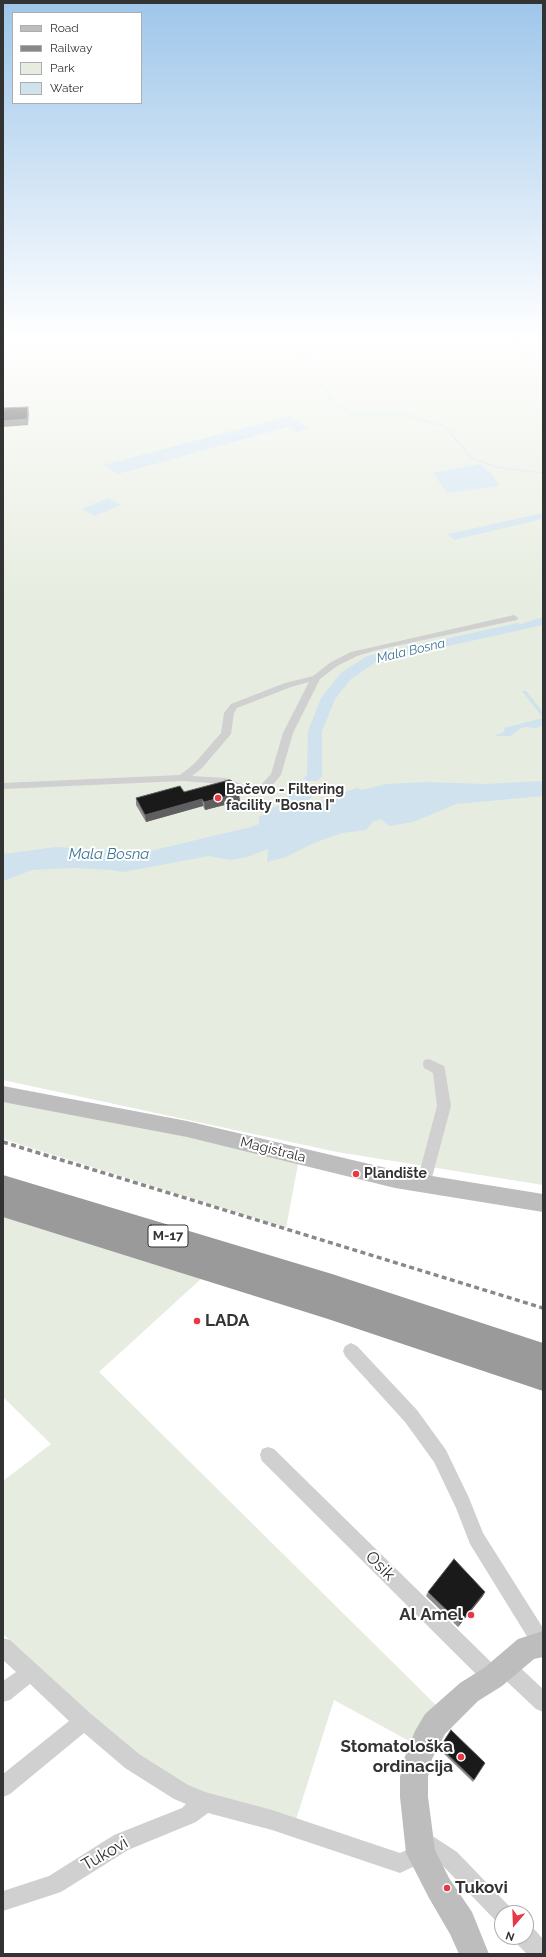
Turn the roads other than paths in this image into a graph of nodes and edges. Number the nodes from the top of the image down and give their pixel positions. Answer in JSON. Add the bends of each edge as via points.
{"nodes":[{"id":1,"x":514,"y":618,"type":"dead end"},
{"id":2,"x":316,"y":678,"type":"junction"},
{"id":3,"x":182,"y":778,"type":"junction"},
{"id":4,"x":3,"y":786,"type":"edge"},
{"id":5,"x":429,"y":1064,"type":"dead end"},
{"id":6,"x":3,"y":1094,"type":"edge"},
{"id":7,"x":423,"y":1185,"type":"junction"},
{"id":8,"x":3,"y":1186,"type":"edge"},
{"id":9,"x":543,"y":1204,"type":"edge"},
{"id":10,"x":3,"y":1206,"type":"edge"},
{"id":11,"x":341,"y":1300,"type":"junction"},
{"id":12,"x":351,"y":1352,"type":"dead end"},
{"id":13,"x":543,"y":1357,"type":"edge"},
{"id":14,"x":543,"y":1377,"type":"edge"},
{"id":15,"x":268,"y":1455,"type":"dead end"},
{"id":16,"x":543,"y":1644,"type":"edge"},
{"id":17,"x":3,"y":1647,"type":"edge"},
{"id":18,"x":31,"y":1672,"type":"junction"},
{"id":19,"x":499,"y":1672,"type":"junction"},
{"id":20,"x":3,"y":1693,"type":"edge"},
{"id":21,"x":543,"y":1702,"type":"edge"},
{"id":22,"x":84,"y":1721,"type":"junction"},
{"id":23,"x":3,"y":1787,"type":"edge"},
{"id":24,"x":205,"y":1802,"type":"junction"},
{"id":25,"x":420,"y":1852,"type":"junction"},
{"id":26,"x":3,"y":1901,"type":"edge"},
{"id":27,"x":494,"y":1905,"type":"edge"},
{"id":28,"x":534,"y":1945,"type":"edge"},
{"id":29,"x":474,"y":1954,"type":"edge"},
{"id":30,"x":542,"y":1954,"type":"edge"}],
"edges":[{"from":1,"to":2,"type":"street","via":[[354,654],[334,664]]},
{"from":2,"to":3,"type":"street","via":[[288,685],[234,706],[229,713],[226,734],[198,766]]},
{"from":2,"to":3,"type":"street","via":[[288,732],[276,775],[265,787],[248,790],[226,781]]},
{"from":3,"to":4,"type":"street"},
{"from":5,"to":7,"type":"street","via":[[439,1070],[444,1106]]},
{"from":6,"to":7,"type":"main road","name":"Magistrala","via":[[188,1129]]},
{"from":7,"to":9,"type":"main road","name":"Magistrala"},
{"from":8,"to":11,"type":"highway","number":"M-17"},
{"from":10,"to":11,"type":"highway","number":"M-17"},
{"from":11,"to":13,"type":"highway","number":"M-17"},
{"from":11,"to":14,"type":"highway","number":"M-17"},
{"from":12,"to":16,"type":"street","via":[[412,1416],[440,1456],[476,1538]]},
{"from":15,"to":19,"type":"street","name":"Osik"},
{"from":16,"to":19,"type":"main road","via":[[527,1648]]},
{"from":17,"to":18,"type":"street"},
{"from":18,"to":20,"type":"street"},
{"from":18,"to":22,"type":"street"},
{"from":19,"to":21,"type":"street","name":"Osik"},
{"from":19,"to":25,"type":"main road","via":[[469,1692],[435,1724],[424,1741],[414,1777]]},
{"from":22,"to":23,"type":"street"},
{"from":22,"to":24,"type":"street","via":[[132,1761],[180,1792]]},
{"from":24,"to":25,"type":"street","via":[[272,1820],[400,1864]]},
{"from":24,"to":26,"type":"street","name":"Tukovi","via":[[189,1815],[121,1842],[54,1885]]},
{"from":25,"to":27,"type":"street","via":[[434,1847],[450,1859]]},
{"from":25,"to":29,"type":"main road","via":[[461,1923]]},
{"from":28,"to":30,"type":"street"}]}
